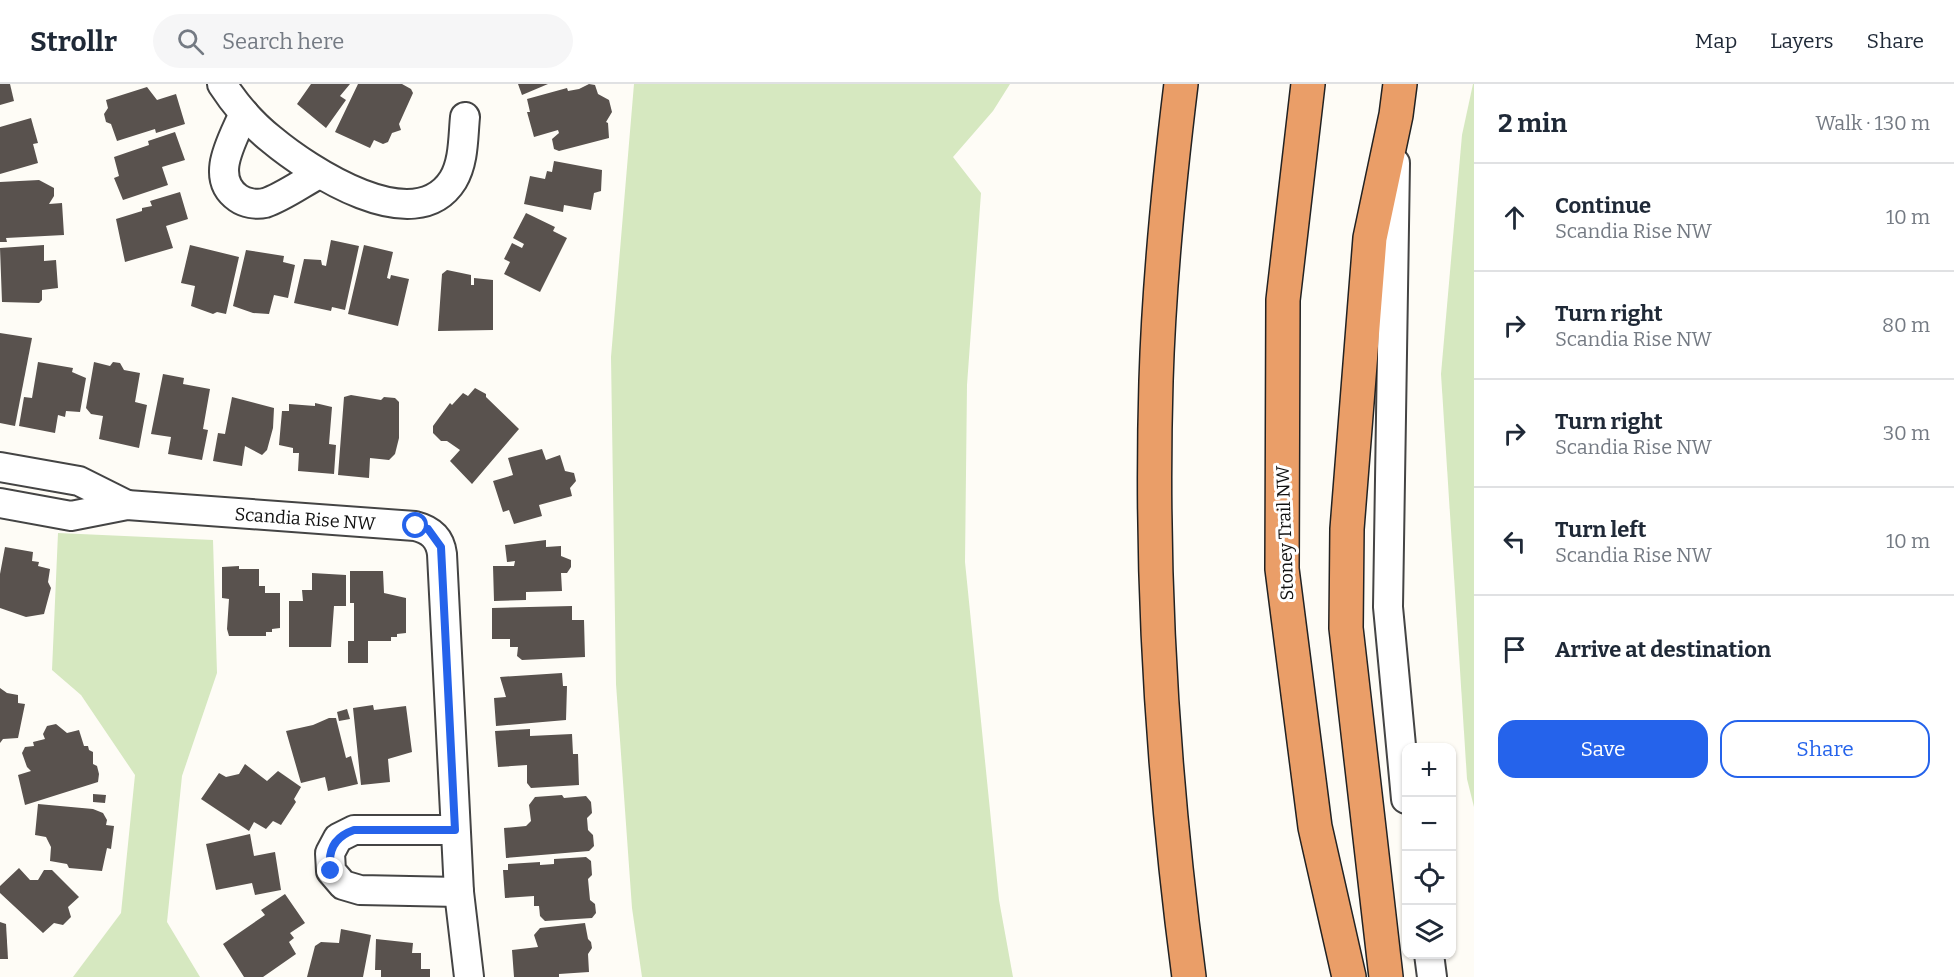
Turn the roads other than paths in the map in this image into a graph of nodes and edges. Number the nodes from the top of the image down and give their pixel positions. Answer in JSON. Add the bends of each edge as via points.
{"nodes":[{"id":1,"x":222,"y":84,"type":"edge"},
{"id":2,"x":1181,"y":84,"type":"edge"},
{"id":3,"x":1308,"y":84,"type":"edge"},
{"id":4,"x":1398,"y":100,"type":"edge"},
{"id":5,"x":244,"y":112,"type":"junction"},
{"id":6,"x":465,"y":117,"type":"dead end"},
{"id":7,"x":319,"y":174,"type":"junction"},
{"id":8,"x":0,"y":466,"type":"edge"},
{"id":9,"x":0,"y":503,"type":"edge"},
{"id":10,"x":127,"y":505,"type":"junction"},
{"id":11,"x":1407,"y":797,"type":"edge"},
{"id":12,"x":455,"y":830,"type":"junction"},
{"id":13,"x":459,"y":892,"type":"junction"},
{"id":14,"x":1430,"y":959,"type":"edge"},
{"id":15,"x":469,"y":977,"type":"edge"},
{"id":16,"x":1189,"y":977,"type":"edge"},
{"id":17,"x":1349,"y":977,"type":"edge"},
{"id":18,"x":1386,"y":977,"type":"edge"},
{"id":19,"x":1432,"y":977,"type":"edge"}],
"edges":[{"from":1,"to":5,"type":"street"},
{"from":2,"to":16,"type":"highway","via":[[1170,175],[1156,380],[1155,513],[1161,700],[1172,845]]},
{"from":3,"to":17,"type":"highway","name":"Stoney Trail NW","via":[[1283,300],[1282,569],[1315,827]]},
{"from":4,"to":11,"type":"street","via":[[1388,607]]},
{"from":4,"to":18,"type":"highway","via":[[1370,238],[1347,562],[1346,628]]},
{"from":5,"to":7,"type":"street","via":[[268,138]]},
{"from":5,"to":7,"type":"street","via":[[223,171],[233,195],[242,201],[264,203]]},
{"from":6,"to":7,"type":"street","via":[[459,165],[452,181],[424,202],[402,205],[382,200]]},
{"from":8,"to":10,"type":"street","name":"Scandia Rise NW","via":[[78,481]]},
{"from":9,"to":10,"type":"street","name":"Scandia Rise NW","via":[[71,516]]},
{"from":10,"to":12,"type":"street","name":"Scandia Rise NW","via":[[428,529],[436,537],[442,554]]},
{"from":12,"to":13,"type":"street","name":"Scandia Rise NW"},
{"from":12,"to":13,"type":"street","via":[[354,830],[333,845],[329,862],[336,879],[351,889]]},
{"from":13,"to":15,"type":"street","name":"Scandia Rise NW"},
{"from":14,"to":19,"type":"street"}]}
